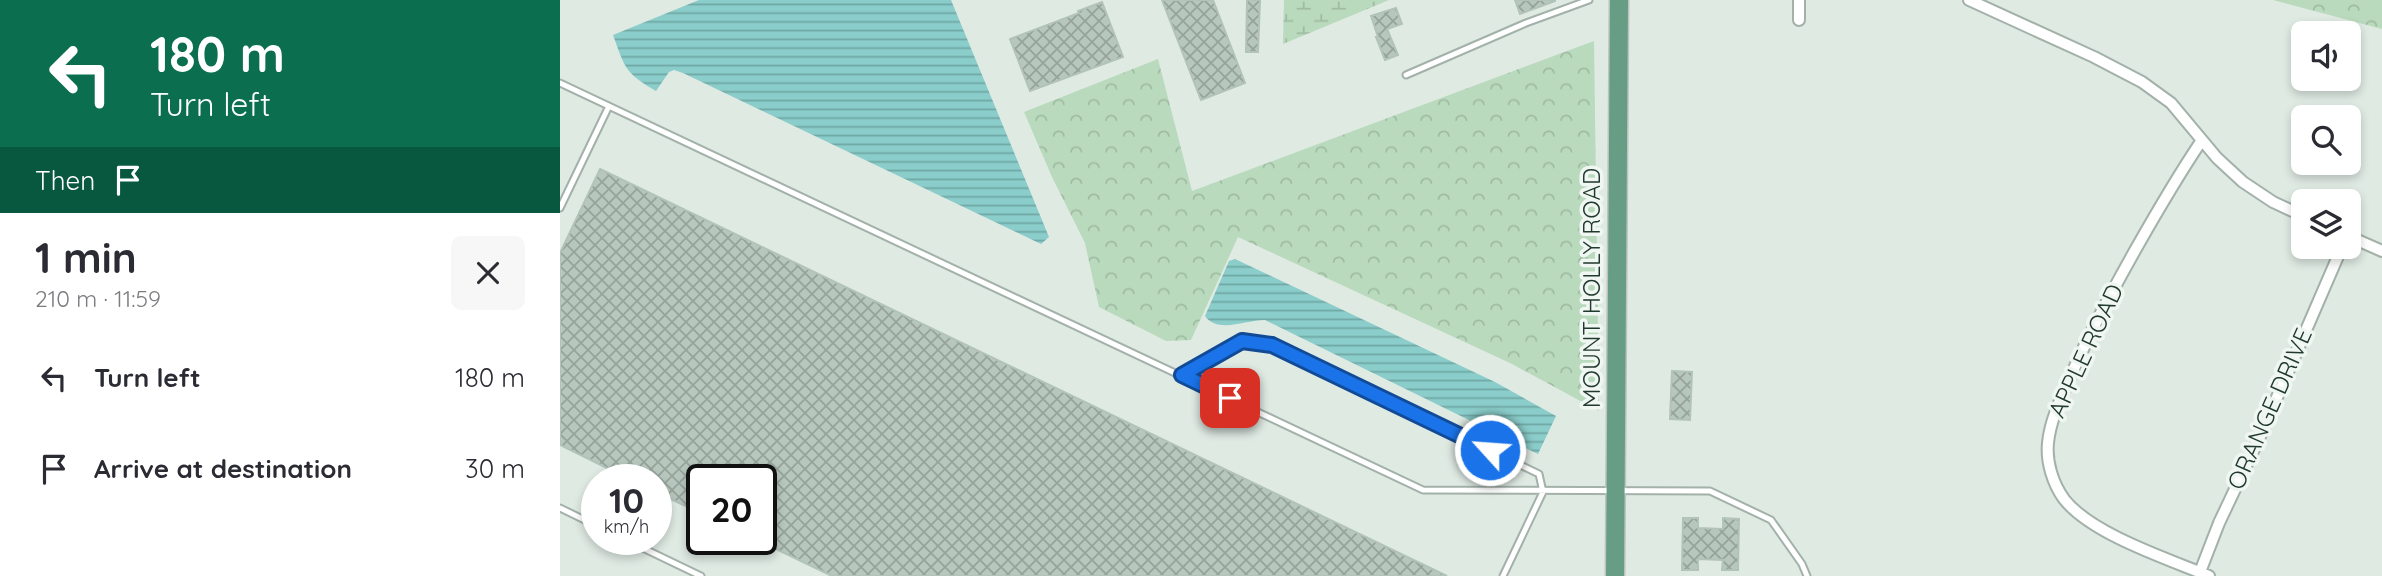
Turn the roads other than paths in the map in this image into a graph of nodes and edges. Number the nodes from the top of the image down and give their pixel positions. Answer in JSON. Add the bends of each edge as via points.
{"nodes":[{"id":1,"x":1589,"y":0,"type":"edge"},
{"id":2,"x":1619,"y":0,"type":"edge"},
{"id":3,"x":1800,"y":0,"type":"edge"},
{"id":4,"x":1972,"y":1,"type":"edge"},
{"id":5,"x":1798,"y":20,"type":"dead end"},
{"id":6,"x":1406,"y":75,"type":"dead end"},
{"id":7,"x":560,"y":83,"type":"edge"},
{"id":8,"x":609,"y":106,"type":"junction"},
{"id":9,"x":2202,"y":140,"type":"junction"},
{"id":10,"x":560,"y":208,"type":"edge"},
{"id":11,"x":2291,"y":210,"type":"edge"},
{"id":12,"x":2361,"y":242,"type":"edge"},
{"id":13,"x":2382,"y":251,"type":"edge"},
{"id":14,"x":2337,"y":259,"type":"edge"},
{"id":15,"x":1182,"y":375,"type":"junction"},
{"id":16,"x":1615,"y":491,"type":"junction"},
{"id":17,"x":1543,"y":492,"type":"junction"},
{"id":18,"x":560,"y":508,"type":"edge"},
{"id":19,"x":581,"y":518,"type":"edge"},
{"id":20,"x":657,"y":555,"type":"edge"},
{"id":21,"x":2205,"y":574,"type":"edge"},
{"id":22,"x":701,"y":576,"type":"edge"},
{"id":23,"x":1503,"y":576,"type":"edge"},
{"id":24,"x":1615,"y":576,"type":"edge"},
{"id":25,"x":1807,"y":576,"type":"edge"}],
"edges":[{"from":1,"to":6,"type":"lane"},
{"from":2,"to":16,"type":"main road","name":"MOUNT HOLLY ROAD"},
{"from":3,"to":5,"type":"street"},
{"from":4,"to":9,"type":"street","via":[[2142,82],[2171,103]]},
{"from":7,"to":8,"type":"lane"},
{"from":8,"to":10,"type":"lane"},
{"from":8,"to":15,"type":"lane"},
{"from":9,"to":11,"type":"street","via":[[2243,182]]},
{"from":9,"to":21,"type":"street","name":"APPLE ROAD","via":[[2105,303],[2062,398],[2048,458],[2065,499],[2088,520]]},
{"from":12,"to":13,"type":"street"},
{"from":14,"to":21,"type":"street","name":"ORANGE DRIVE","via":[[2219,523]]},
{"from":15,"to":17,"type":"lane","via":[[1423,490]]},
{"from":15,"to":17,"type":"lane","via":[[1242,341],[1272,345],[1539,474]]},
{"from":16,"to":17,"type":"lane"},
{"from":16,"to":24,"type":"main road","name":"MOUNT HOLLY ROAD"},
{"from":16,"to":25,"type":"lane","via":[[1710,491],[1771,520]]},
{"from":17,"to":23,"type":"lane"},
{"from":18,"to":19,"type":"lane"},
{"from":20,"to":22,"type":"lane"}]}
